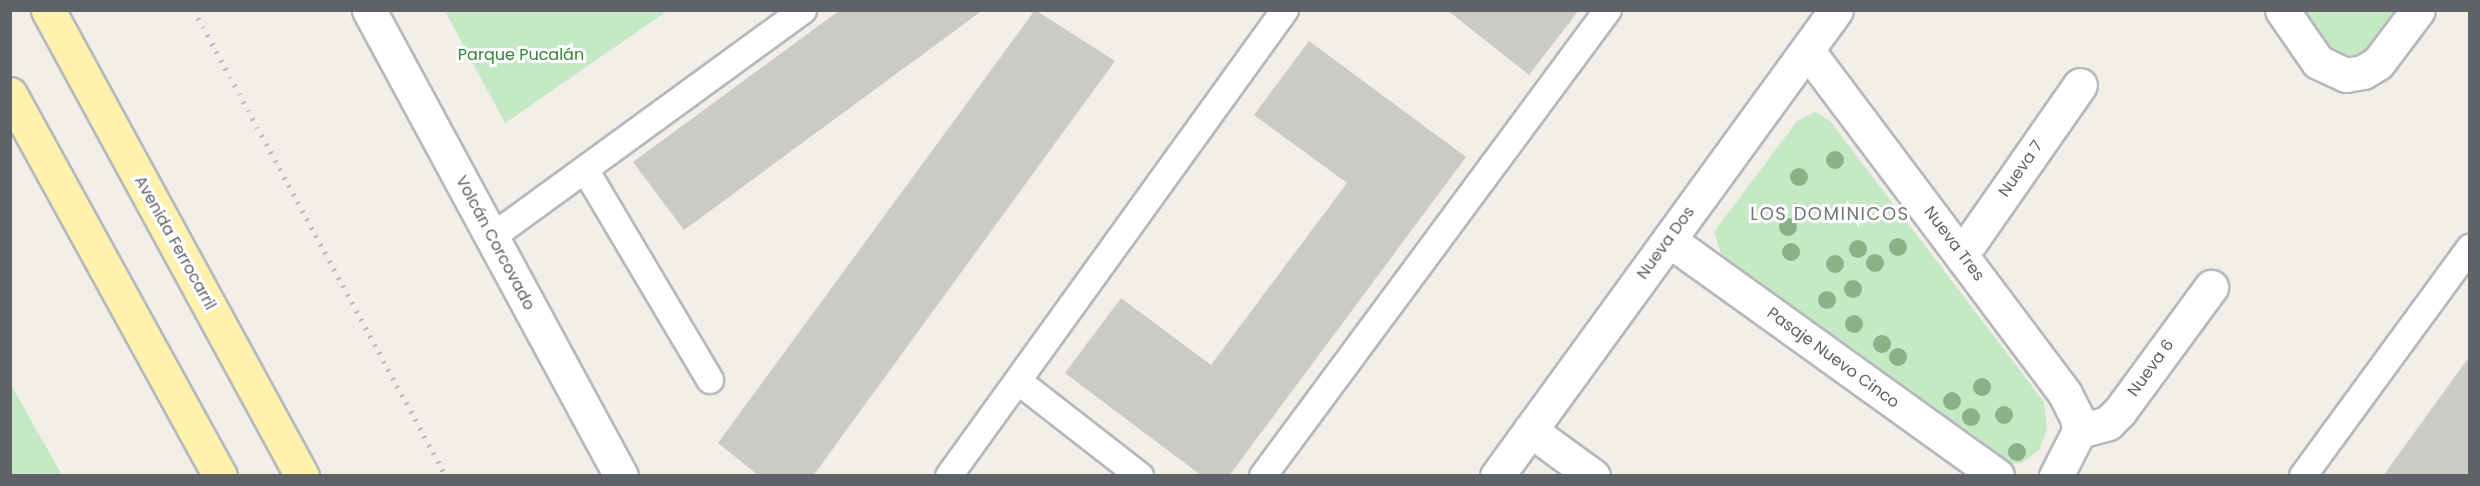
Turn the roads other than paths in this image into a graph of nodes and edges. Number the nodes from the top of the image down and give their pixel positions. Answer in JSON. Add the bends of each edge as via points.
{"nodes":[{"id":1,"x":48,"y":10,"type":"edge"},
{"id":2,"x":369,"y":10,"type":"edge"},
{"id":3,"x":803,"y":10,"type":"edge"},
{"id":4,"x":1285,"y":10,"type":"edge"},
{"id":5,"x":1608,"y":10,"type":"edge"},
{"id":6,"x":1836,"y":10,"type":"edge"},
{"id":7,"x":2282,"y":10,"type":"edge"},
{"id":8,"x":2418,"y":10,"type":"edge"},
{"id":9,"x":1807,"y":50,"type":"junction"},
{"id":10,"x":2080,"y":85,"type":"dead end"},
{"id":11,"x":10,"y":94,"type":"edge"},
{"id":12,"x":586,"y":171,"type":"junction"},
{"id":13,"x":492,"y":237,"type":"junction"},
{"id":14,"x":1669,"y":240,"type":"junction"},
{"id":15,"x":2469,"y":248,"type":"edge"},
{"id":16,"x":1962,"y":254,"type":"junction"},
{"id":17,"x":2211,"y":287,"type":"dead end"},
{"id":18,"x":710,"y":380,"type":"dead end"},
{"id":19,"x":1018,"y":381,"type":"junction"},
{"id":20,"x":1530,"y":430,"type":"junction"},
{"id":21,"x":2076,"y":439,"type":"junction"},
{"id":22,"x":220,"y":476,"type":"edge"},
{"id":23,"x":303,"y":476,"type":"edge"},
{"id":24,"x":621,"y":476,"type":"edge"},
{"id":25,"x":949,"y":476,"type":"edge"},
{"id":26,"x":1140,"y":476,"type":"edge"},
{"id":27,"x":1263,"y":476,"type":"edge"},
{"id":28,"x":1497,"y":476,"type":"edge"},
{"id":29,"x":1593,"y":476,"type":"edge"},
{"id":30,"x":1997,"y":476,"type":"edge"},
{"id":31,"x":2055,"y":476,"type":"edge"},
{"id":32,"x":2302,"y":476,"type":"edge"}],
"edges":[{"from":1,"to":23,"type":"main road","name":"Avenida Ferrocarril"},
{"from":2,"to":13,"type":"street","name":"Volcán Corcovado"},
{"from":3,"to":12,"type":"lane"},
{"from":4,"to":19,"type":"lane"},
{"from":5,"to":27,"type":"lane"},
{"from":6,"to":9,"type":"street","name":"Nueva Dos"},
{"from":7,"to":8,"type":"street","via":[[2318,62],[2330,71],[2346,75],[2363,72],[2378,63]]},
{"from":9,"to":14,"type":"street","name":"Nueva Dos"},
{"from":9,"to":16,"type":"street","name":"Nueva Tres"},
{"from":10,"to":16,"type":"street","name":"Nueva 7"},
{"from":11,"to":22,"type":"main road"},
{"from":12,"to":13,"type":"lane"},
{"from":12,"to":18,"type":"lane"},
{"from":13,"to":24,"type":"street","name":"Volcán Corcovado"},
{"from":14,"to":20,"type":"street","name":"Nueva Dos"},
{"from":14,"to":30,"type":"street","name":"Pasaje Nuevo Cinco"},
{"from":15,"to":32,"type":"lane"},
{"from":16,"to":21,"type":"street","name":"Nueva Tres","via":[[2065,394],[2077,418]]},
{"from":17,"to":21,"type":"street","name":"Nueva 6","via":[[2120,411],[2108,423]]},
{"from":19,"to":25,"type":"lane"},
{"from":19,"to":26,"type":"lane"},
{"from":20,"to":28,"type":"street","name":"Nueva Dos"},
{"from":20,"to":29,"type":"street"},
{"from":21,"to":31,"type":"street"}]}
